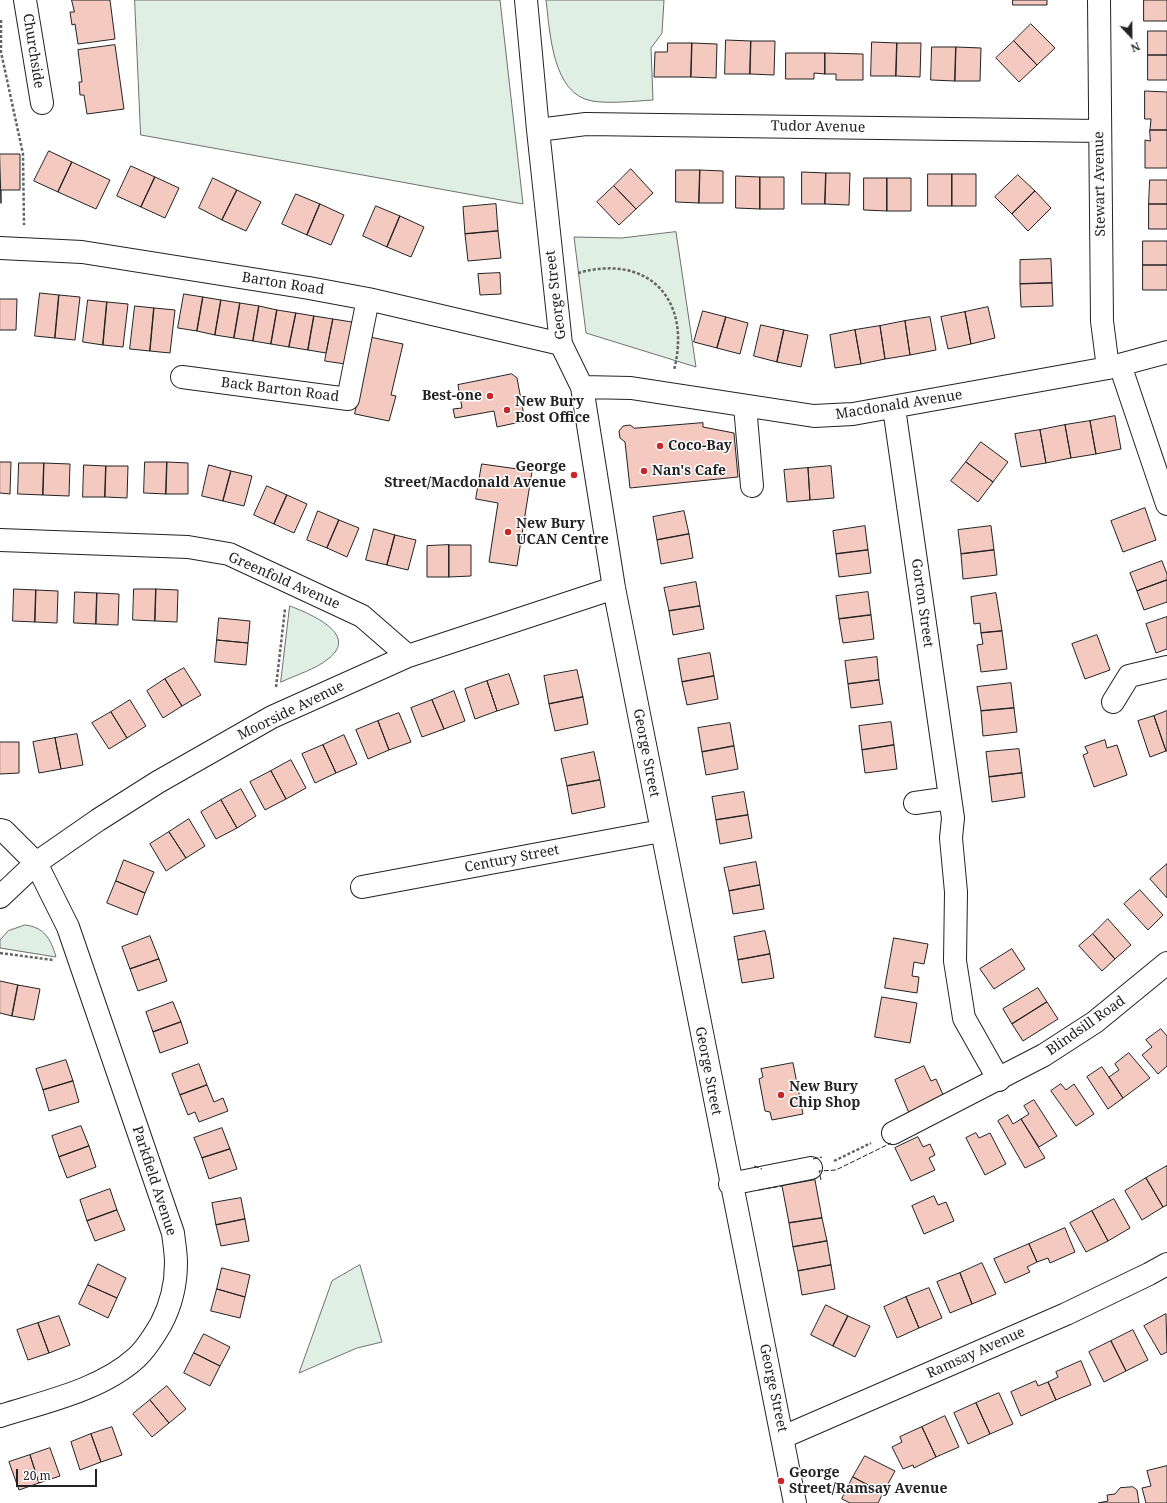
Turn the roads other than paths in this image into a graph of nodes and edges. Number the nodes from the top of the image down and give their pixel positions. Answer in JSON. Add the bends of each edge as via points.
{"nodes":[{"id":1,"x":25,"y":0,"type":"edge"},
{"id":2,"x":526,"y":0,"type":"edge"},
{"id":3,"x":1099,"y":0,"type":"edge"},
{"id":4,"x":42,"y":103,"type":"dead end"},
{"id":5,"x":538,"y":130,"type":"junction"},
{"id":6,"x":1100,"y":131,"type":"junction"},
{"id":7,"x":0,"y":248,"type":"edge"},
{"id":8,"x":368,"y":299,"type":"junction"},
{"id":9,"x":561,"y":344,"type":"junction"},
{"id":10,"x":1167,"y":352,"type":"edge"},
{"id":11,"x":1114,"y":366,"type":"junction"},
{"id":12,"x":182,"y":377,"type":"dead end"},
{"id":13,"x":582,"y":388,"type":"junction"},
{"id":14,"x":745,"y":406,"type":"junction"},
{"id":15,"x":894,"y":408,"type":"junction"},
{"id":16,"x":752,"y":486,"type":"dead end"},
{"id":17,"x":1167,"y":504,"type":"edge"},
{"id":18,"x":0,"y":540,"type":"edge"},
{"id":19,"x":614,"y":588,"type":"junction"},
{"id":20,"x":408,"y":656,"type":"junction"},
{"id":21,"x":1167,"y":666,"type":"edge"},
{"id":22,"x":1113,"y":702,"type":"dead end"},
{"id":23,"x":915,"y":804,"type":"dead end"},
{"id":24,"x":952,"y":808,"type":"junction"},
{"id":25,"x":0,"y":830,"type":"edge"},
{"id":26,"x":661,"y":831,"type":"junction"},
{"id":27,"x":36,"y":863,"type":"junction"},
{"id":28,"x":362,"y":887,"type":"dead end"},
{"id":29,"x":0,"y":898,"type":"edge"},
{"id":30,"x":1167,"y":963,"type":"edge"},
{"id":31,"x":999,"y":1080,"type":"junction"},
{"id":32,"x":893,"y":1133,"type":"road end"},
{"id":33,"x":810,"y":1168,"type":"road end"},
{"id":34,"x":730,"y":1184,"type":"junction"},
{"id":35,"x":1167,"y":1264,"type":"edge"},
{"id":36,"x":0,"y":1416,"type":"edge"},
{"id":37,"x":783,"y":1438,"type":"junction"},
{"id":38,"x":795,"y":1503,"type":"edge"}],
"edges":[{"from":1,"to":4,"type":"street","name":"Churchside"},
{"from":2,"to":5,"type":"street","name":"George Street"},
{"from":3,"to":6,"type":"street","name":"Stewart Avenue"},
{"from":5,"to":6,"type":"street","name":"Tudor Avenue","via":[[586,124]]},
{"from":5,"to":9,"type":"street","name":"George Street"},
{"from":6,"to":11,"type":"street","name":"Stewart Avenue","via":[[1102,321]]},
{"from":7,"to":8,"type":"street","name":"Barton Road","via":[[82,252]]},
{"from":8,"to":9,"type":"street","name":"Barton Road"},
{"from":8,"to":12,"type":"street","name":"Back Barton Road","via":[[348,399]]},
{"from":9,"to":13,"type":"street","name":"George Street"},
{"from":10,"to":11,"type":"street","name":"Macdonald Avenue"},
{"from":11,"to":15,"type":"street","name":"Macdonald Avenue"},
{"from":11,"to":17,"type":"street"},
{"from":13,"to":14,"type":"street","name":"Macdonald Avenue","via":[[618,387]]},
{"from":13,"to":19,"type":"street","name":"George Street"},
{"from":14,"to":15,"type":"street","name":"Macdonald Avenue","via":[[814,416]]},
{"from":14,"to":16,"type":"street"},
{"from":15,"to":24,"type":"street","name":"Gorton Street"},
{"from":18,"to":20,"type":"street","name":"Greenfold Avenue","via":[[188,547],[228,554],[362,616]]},
{"from":19,"to":20,"type":"street","name":"Moorside Avenue"},
{"from":19,"to":26,"type":"street","name":"George Street"},
{"from":20,"to":27,"type":"street","name":"Moorside Avenue","via":[[272,717],[158,782]]},
{"from":21,"to":22,"type":"street","via":[[1129,676]]},
{"from":23,"to":24,"type":"street"},
{"from":24,"to":31,"type":"street","name":"Gorton Street","via":[[956,961],[964,1018]]},
{"from":25,"to":27,"type":"street","name":"Parkfield Avenue"},
{"from":26,"to":28,"type":"street","name":"Century Street"},
{"from":26,"to":34,"type":"street","name":"George Street"},
{"from":27,"to":29,"type":"street","name":"Moorside Avenue"},
{"from":27,"to":36,"type":"street","name":"Parkfield Avenue","via":[[68,927],[173,1233],[176,1262],[174,1288],[166,1313],[154,1337],[137,1358],[114,1374],[89,1386]]},
{"from":30,"to":31,"type":"street","name":"Blindsill Road","via":[[1095,1022],[1044,1056]]},
{"from":31,"to":32,"type":"street","name":"Blindsill Road"},
{"from":33,"to":34,"type":"street"},
{"from":34,"to":37,"type":"street","name":"George Street"},
{"from":35,"to":37,"type":"street","name":"Ramsay Avenue","via":[[1066,1314]]},
{"from":37,"to":38,"type":"street","name":"George Street"}]}
